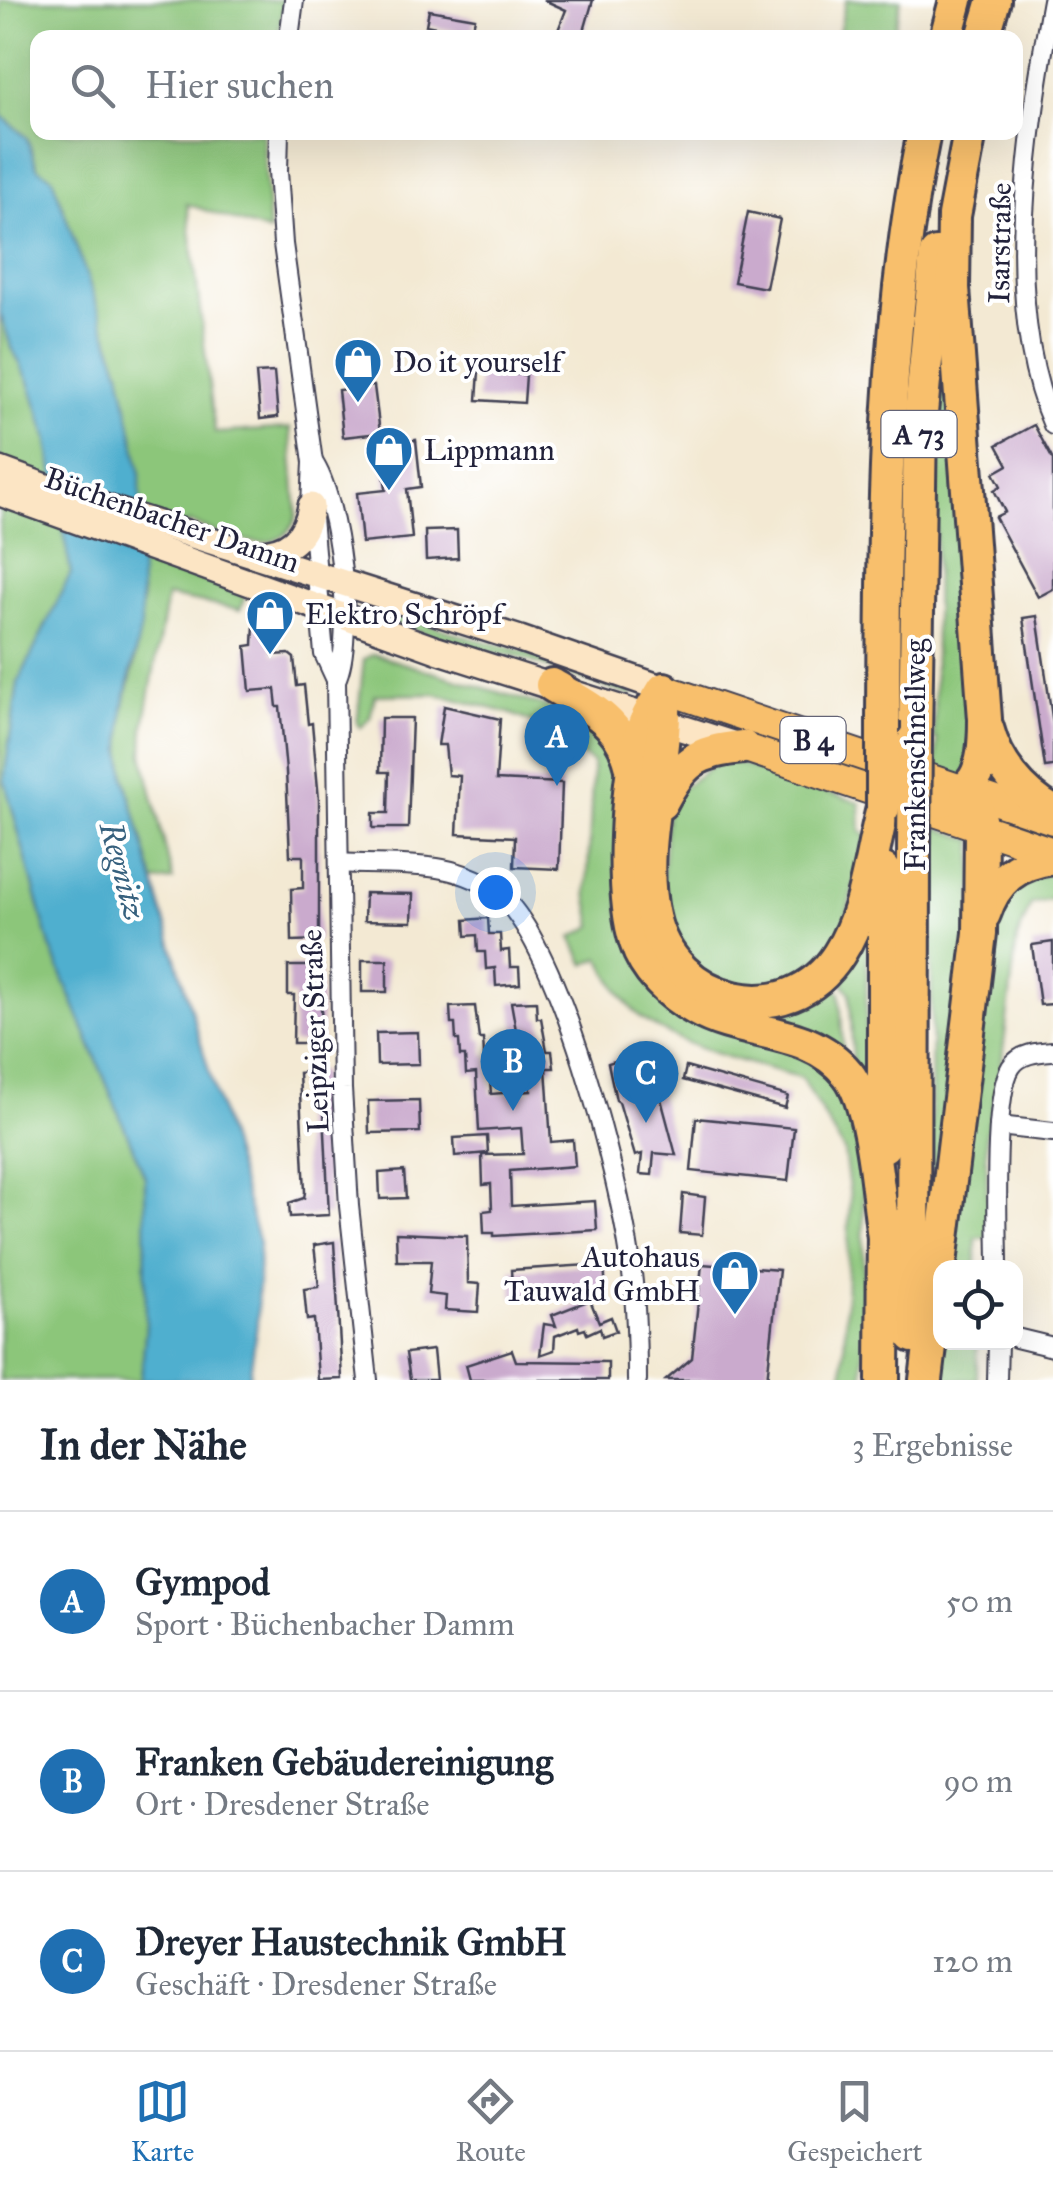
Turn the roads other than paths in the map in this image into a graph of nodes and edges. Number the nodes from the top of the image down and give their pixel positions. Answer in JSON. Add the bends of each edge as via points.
{"nodes":[{"id":1,"x":294,"y":0,"type":"edge"},
{"id":2,"x":956,"y":0,"type":"edge"},
{"id":3,"x":994,"y":0,"type":"edge"},
{"id":4,"x":1052,"y":0,"type":"edge"},
{"id":5,"x":290,"y":30,"type":"edge"},
{"id":6,"x":948,"y":30,"type":"edge"},
{"id":7,"x":985,"y":30,"type":"edge"},
{"id":8,"x":279,"y":140,"type":"edge"},
{"id":9,"x":923,"y":140,"type":"edge"},
{"id":10,"x":956,"y":140,"type":"edge"},
{"id":11,"x":968,"y":140,"type":"edge"},
{"id":12,"x":1053,"y":425,"type":"edge"},
{"id":13,"x":313,"y":462,"type":"junction"},
{"id":14,"x":0,"y":470,"type":"edge"},
{"id":15,"x":0,"y":494,"type":"edge"},
{"id":16,"x":311,"y":506,"type":"junction"},
{"id":17,"x":181,"y":545,"type":"junction"},
{"id":18,"x":242,"y":552,"type":"junction"},
{"id":19,"x":318,"y":575,"type":"junction"},
{"id":20,"x":343,"y":582,"type":"junction"},
{"id":21,"x":321,"y":608,"type":"junction"},
{"id":22,"x":346,"y":618,"type":"junction"},
{"id":23,"x":336,"y":680,"type":"junction"},
{"id":24,"x":552,"y":686,"type":"junction"},
{"id":25,"x":659,"y":710,"type":"junction"},
{"id":26,"x":985,"y":718,"type":"junction"},
{"id":27,"x":743,"y":748,"type":"junction"},
{"id":28,"x":634,"y":779,"type":"junction"},
{"id":29,"x":965,"y":792,"type":"junction"},
{"id":30,"x":919,"y":805,"type":"junction"},
{"id":31,"x":883,"y":808,"type":"junction"},
{"id":32,"x":1053,"y":812,"type":"edge"},
{"id":33,"x":654,"y":816,"type":"junction"},
{"id":34,"x":1053,"y":820,"type":"edge"},
{"id":35,"x":981,"y":829,"type":"junction"},
{"id":36,"x":1053,"y":855,"type":"edge"},
{"id":37,"x":339,"y":863,"type":"junction"},
{"id":38,"x":980,"y":933,"type":"junction"},
{"id":39,"x":1053,"y":1051,"type":"edge"},
{"id":40,"x":999,"y":1126,"type":"junction"},
{"id":41,"x":1053,"y":1132,"type":"edge"},
{"id":42,"x":884,"y":1238,"type":"junction"},
{"id":43,"x":998,"y":1260,"type":"edge"},
{"id":44,"x":1023,"y":1340,"type":"edge"},
{"id":45,"x":1053,"y":1347,"type":"edge"},
{"id":46,"x":998,"y":1350,"type":"edge"},
{"id":47,"x":368,"y":1380,"type":"edge"},
{"id":48,"x":637,"y":1380,"type":"edge"},
{"id":49,"x":882,"y":1380,"type":"edge"},
{"id":50,"x":912,"y":1380,"type":"edge"},
{"id":51,"x":926,"y":1380,"type":"edge"},
{"id":52,"x":997,"y":1380,"type":"edge"}],
"edges":[{"from":1,"to":5,"type":"street"},
{"from":2,"to":6,"type":"highway"},
{"from":3,"to":7,"type":"highway"},
{"from":4,"to":12,"type":"street","name":"Isarstraße","via":[[1033,115],[1024,276],[1032,355]]},
{"from":8,"to":13,"type":"street","via":[[283,244]]},
{"from":9,"to":31,"type":"highway","name":"Frankenschnellweg","number":"A 73","bridge":true,"via":[[890,375]]},
{"from":10,"to":50,"type":"highway","name":"Frankenschnellweg","number":"A 73","bridge":true,"via":[[925,343],[917,508]]},
{"from":11,"to":26,"type":"highway","via":[[954,216],[953,288]]},
{"from":13,"to":16,"type":"street"},
{"from":13,"to":20,"type":"street","via":[[327,496]]},
{"from":14,"to":17,"type":"main road","name":"Büchenbacher Damm"},
{"from":15,"to":17,"type":"main road","name":"Büchenbacher Damm"},
{"from":16,"to":18,"type":"main road","via":[[305,528],[288,546]]},
{"from":16,"to":19,"type":"street"},
{"from":17,"to":18,"type":"main road","name":"Büchenbacher Damm"},
{"from":17,"to":21,"type":"main road","name":"Büchenbacher Damm"},
{"from":18,"to":19,"type":"main road","name":"Büchenbacher Damm"},
{"from":19,"to":20,"type":"main road","name":"Büchenbacher Damm"},
{"from":19,"to":21,"type":"street","name":"Büchenbacher Damm"},
{"from":20,"to":22,"type":"street"},
{"from":20,"to":25,"type":"main road","name":"Büchenbacher Damm"},
{"from":21,"to":22,"type":"main road","name":"Büchenbacher Damm"},
{"from":21,"to":23,"type":"street","name":"Leipziger Straße","via":[[324,654]]},
{"from":22,"to":23,"type":"street","name":"Leipziger Straße"},
{"from":22,"to":24,"type":"main road","name":"Büchenbacher Damm"},
{"from":23,"to":37,"type":"street","name":"Leipziger Straße"},
{"from":24,"to":25,"type":"main road","name":"Büchenbacher Damm"},
{"from":24,"to":28,"type":"highway","via":[[612,725],[627,748]]},
{"from":25,"to":27,"type":"main road","name":"Büchenbacher Damm"},
{"from":25,"to":28,"type":"highway","via":[[641,732]]},
{"from":25,"to":29,"type":"main road","number":"B 4"},
{"from":25,"to":33,"type":"highway"},
{"from":26,"to":29,"type":"highway","via":[[982,768]]},
{"from":26,"to":32,"type":"highway","via":[[1007,772]]},
{"from":27,"to":30,"type":"main road","number":"B 4"},
{"from":27,"to":33,"type":"highway","via":[[688,762]]},
{"from":28,"to":42,"type":"highway","via":[[626,864],[636,946],[680,1000],[724,1021],[808,1044],[851,1077],[868,1128]]},
{"from":29,"to":30,"type":"highway"},
{"from":29,"to":34,"type":"main road","number":"B 4"},
{"from":29,"to":35,"type":"highway"},
{"from":30,"to":35,"type":"main road","number":"B 4"},
{"from":31,"to":33,"type":"highway","via":[[862,902],[838,957],[802,989],[753,1002],[722,997],[696,983],[662,940],[650,886]]},
{"from":31,"to":42,"type":"highway","name":"Frankenschnellweg","number":"A 73"},
{"from":35,"to":36,"type":"main road","number":"B 4"},
{"from":35,"to":38,"type":"highway"},
{"from":36,"to":38,"type":"highway","via":[[1004,879],[989,900]]},
{"from":37,"to":47,"type":"street","name":"Leipziger Straße","via":[[346,1167]]},
{"from":37,"to":48,"type":"street","via":[[464,873],[500,894],[526,930],[557,995],[603,1133],[631,1259]]},
{"from":38,"to":51,"type":"highway"},
{"from":39,"to":40,"type":"street","via":[[1026,1055],[1011,1067]]},
{"from":40,"to":41,"type":"street"},
{"from":40,"to":43,"type":"street"},
{"from":42,"to":49,"type":"highway","name":"Frankenschnellweg","number":"A 73"},
{"from":44,"to":45,"type":"street"},
{"from":46,"to":52,"type":"street"}]}
